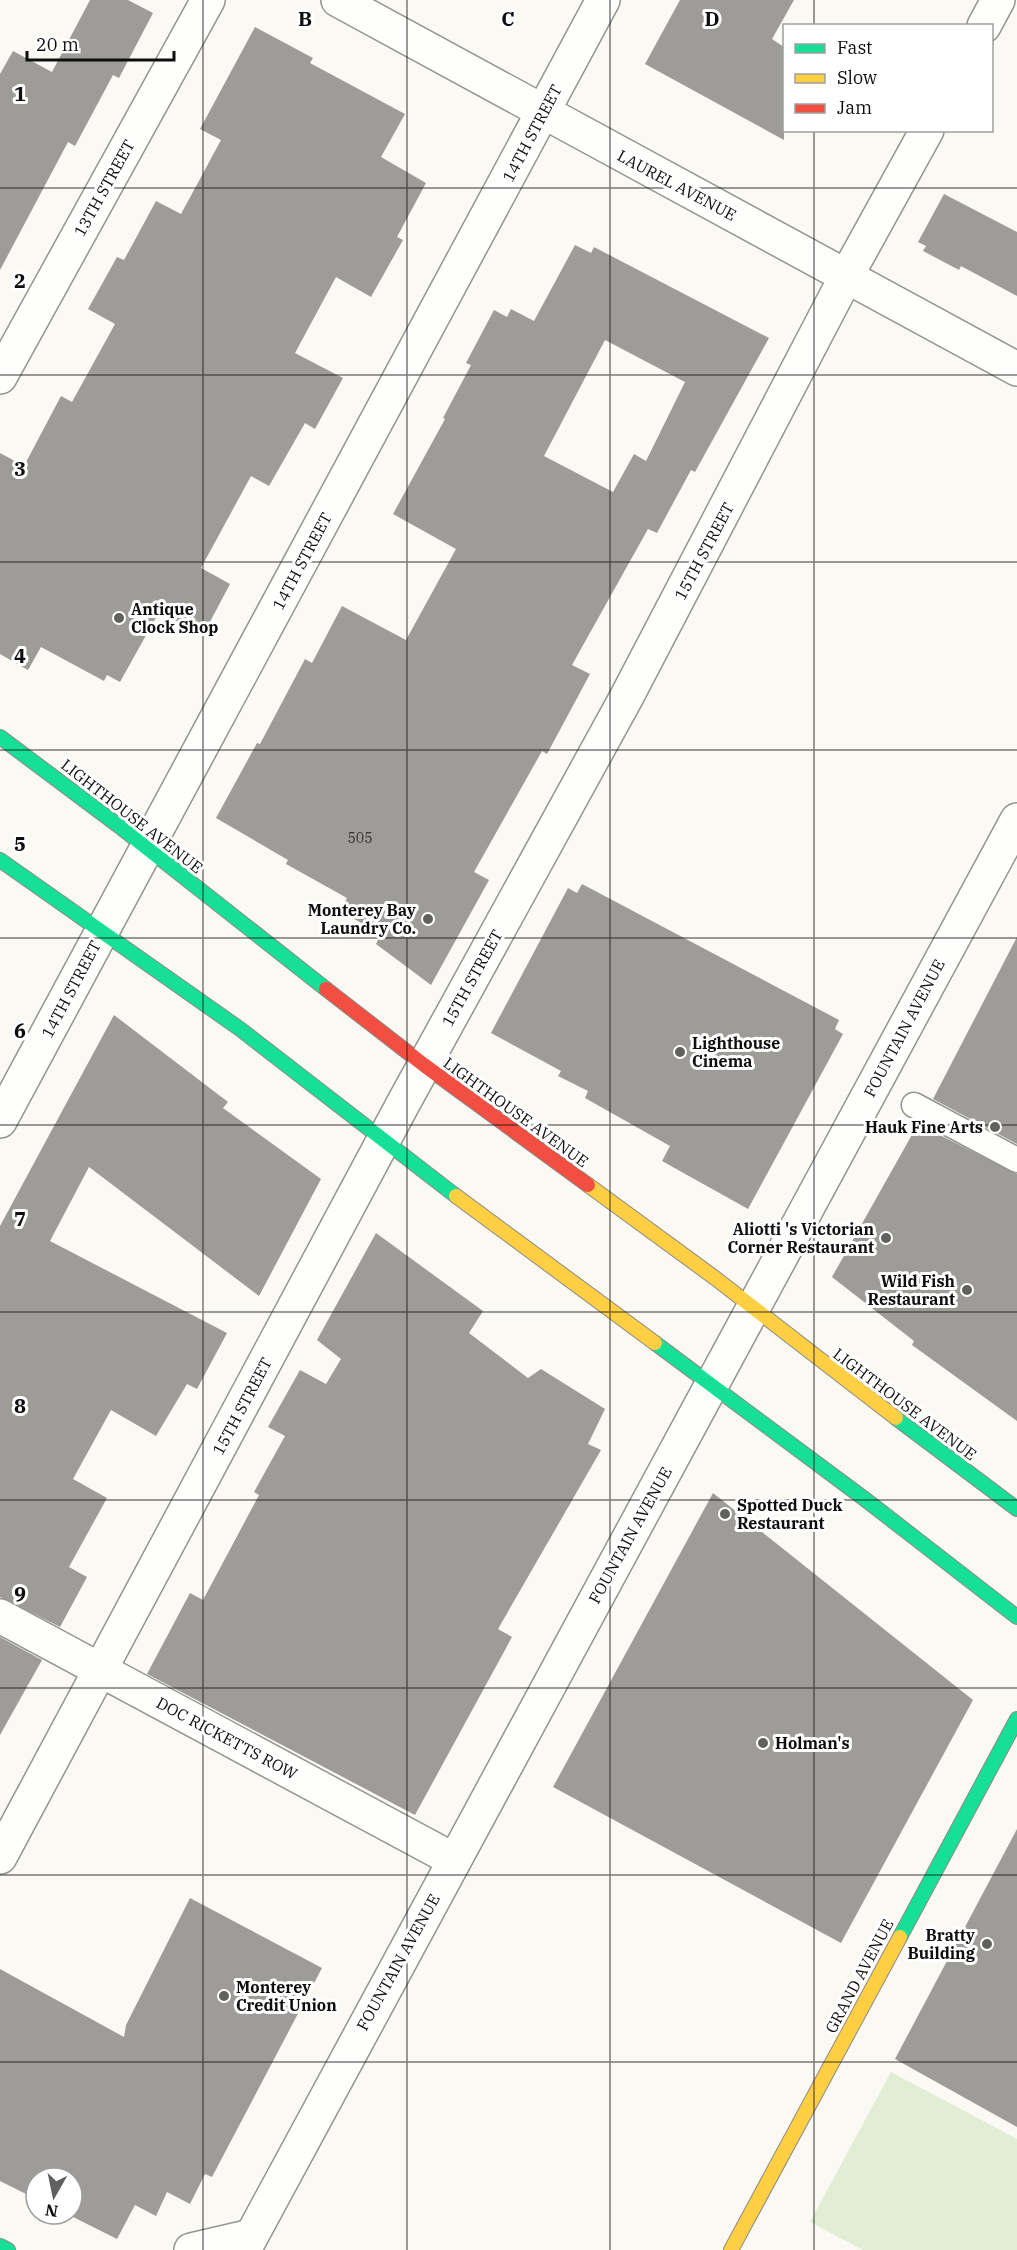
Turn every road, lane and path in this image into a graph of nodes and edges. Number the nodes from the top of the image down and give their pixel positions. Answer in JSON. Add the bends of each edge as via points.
{"nodes":[{"id":1,"x":208,"y":0,"type":"edge"},
{"id":2,"x":338,"y":0,"type":"edge"},
{"id":3,"x":603,"y":0,"type":"edge"},
{"id":4,"x":998,"y":0,"type":"edge"},
{"id":5,"x":985,"y":24,"type":"edge"},
{"id":6,"x":543,"y":113,"type":"junction"},
{"id":7,"x":926,"y":132,"type":"edge"},
{"id":8,"x":848,"y":275,"type":"junction"},
{"id":9,"x":1017,"y":369,"type":"edge"},
{"id":10,"x":0,"y":377,"type":"edge"},
{"id":11,"x":0,"y":737,"type":"edge"},
{"id":12,"x":1017,"y":820,"type":"edge"},
{"id":13,"x":147,"y":848,"type":"junction"},
{"id":14,"x":0,"y":860,"type":"edge"},
{"id":15,"x":103,"y":930,"type":"junction"},
{"id":16,"x":424,"y":1065,"type":"junction"},
{"id":17,"x":914,"y":1105,"type":"dead end"},
{"id":18,"x":0,"y":1121,"type":"edge"},
{"id":19,"x":383,"y":1141,"type":"junction"},
{"id":20,"x":1017,"y":1160,"type":"edge"},
{"id":21,"x":753,"y":1308,"type":"junction"},
{"id":22,"x":710,"y":1386,"type":"junction"},
{"id":23,"x":1017,"y":1509,"type":"edge"},
{"id":24,"x":0,"y":1616,"type":"edge"},
{"id":25,"x":1017,"y":1617,"type":"edge"},
{"id":26,"x":102,"y":1670,"type":"junction"},
{"id":27,"x":1017,"y":1719,"type":"edge"},
{"id":28,"x":0,"y":1857,"type":"edge"},
{"id":29,"x":454,"y":1860,"type":"junction"},
{"id":30,"x":248,"y":2243,"type":"edge"},
{"id":31,"x":0,"y":2246,"type":"edge"},
{"id":32,"x":8,"y":2250,"type":"edge"},
{"id":33,"x":191,"y":2250,"type":"edge"},
{"id":34,"x":731,"y":2250,"type":"edge"}],
"edges":[{"from":1,"to":10,"type":"street","name":"13TH STREET"},
{"from":2,"to":6,"type":"street","name":"LAUREL AVENUE"},
{"from":3,"to":6,"type":"street","name":"14TH STREET"},
{"from":4,"to":5,"type":"street"},
{"from":6,"to":8,"type":"street","name":"LAUREL AVENUE"},
{"from":6,"to":13,"type":"street","name":"14TH STREET"},
{"from":7,"to":8,"type":"street","name":"15TH STREET"},
{"from":8,"to":9,"type":"street","name":"LAUREL AVENUE"},
{"from":8,"to":16,"type":"street","name":"15TH STREET","via":[[626,698]]},
{"from":11,"to":13,"type":"main road","name":"LIGHTHOUSE AVENUE"},
{"from":12,"to":21,"type":"street","name":"FOUNTAIN AVENUE"},
{"from":13,"to":15,"type":"street","name":"14TH STREET"},
{"from":13,"to":16,"type":"main road","name":"LIGHTHOUSE AVENUE"},
{"from":14,"to":15,"type":"main road"},
{"from":15,"to":18,"type":"street","name":"14TH STREET"},
{"from":15,"to":19,"type":"main road","via":[[240,1029]]},
{"from":16,"to":19,"type":"street","name":"15TH STREET"},
{"from":16,"to":21,"type":"main road","name":"LIGHTHOUSE AVENUE"},
{"from":17,"to":20,"type":"lane"},
{"from":19,"to":22,"type":"main road"},
{"from":19,"to":26,"type":"street","name":"15TH STREET"},
{"from":21,"to":22,"type":"street","name":"FOUNTAIN AVENUE"},
{"from":21,"to":23,"type":"main road","name":"LIGHTHOUSE AVENUE"},
{"from":22,"to":25,"type":"main road"},
{"from":22,"to":29,"type":"street","name":"FOUNTAIN AVENUE"},
{"from":24,"to":26,"type":"street","name":"DOC RICKETTS ROW"},
{"from":26,"to":28,"type":"street","name":"15TH STREET"},
{"from":26,"to":29,"type":"street","name":"DOC RICKETTS ROW"},
{"from":27,"to":34,"type":"main road","name":"GRAND AVENUE"},
{"from":29,"to":30,"type":"street","name":"FOUNTAIN AVENUE"},
{"from":30,"to":33,"type":"street"},
{"from":31,"to":32,"type":"main road"}]}
